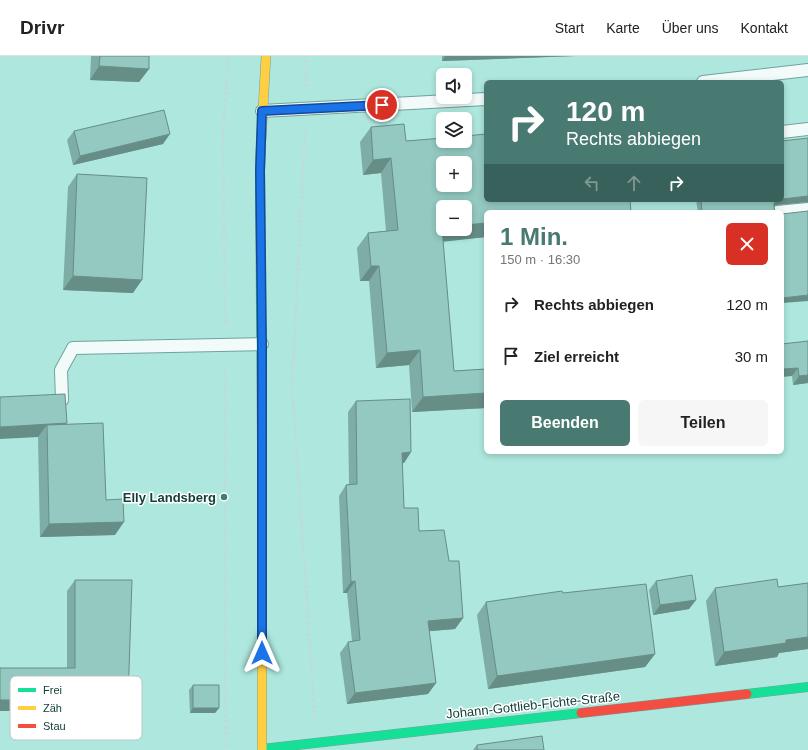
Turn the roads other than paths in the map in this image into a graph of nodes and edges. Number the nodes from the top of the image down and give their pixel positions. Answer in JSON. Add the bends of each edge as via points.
{"nodes":[{"id":1,"x":266,"y":56,"type":"edge"},
{"id":2,"x":808,"y":70,"type":"edge"},
{"id":3,"x":720,"y":80,"type":"edge"},
{"id":4,"x":484,"y":99,"type":"edge"},
{"id":5,"x":262,"y":111,"type":"junction"},
{"id":6,"x":808,"y":129,"type":"edge"},
{"id":7,"x":784,"y":132,"type":"edge"},
{"id":8,"x":808,"y":209,"type":"edge"},
{"id":9,"x":784,"y":211,"type":"edge"},
{"id":10,"x":262,"y":344,"type":"junction"},
{"id":11,"x":62,"y":400,"type":"edge"},
{"id":12,"x":808,"y":688,"type":"edge"},
{"id":13,"x":262,"y":750,"type":"edge"}],
"edges":[{"from":1,"to":5,"type":"main road"},
{"from":2,"to":3,"type":"lane"},
{"from":4,"to":5,"type":"lane"},
{"from":5,"to":10,"type":"main road"},
{"from":6,"to":7,"type":"lane"},
{"from":8,"to":9,"type":"lane"},
{"from":10,"to":11,"type":"lane","via":[[73,348],[61,370]]},
{"from":10,"to":13,"type":"main road"},
{"from":12,"to":13,"type":"main road","name":"Johann-Gottlieb-Fichte-Straße"}]}
